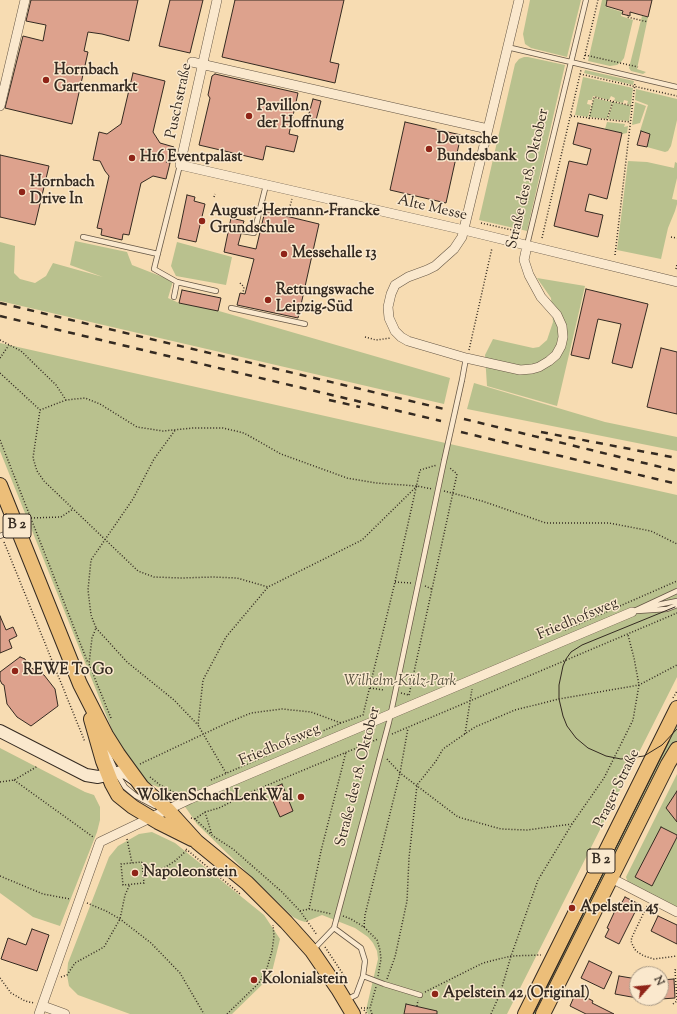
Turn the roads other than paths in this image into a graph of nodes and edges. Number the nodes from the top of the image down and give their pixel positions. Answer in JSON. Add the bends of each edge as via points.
{"nodes":[{"id":1,"x":25,"y":0,"type":"edge"},
{"id":2,"x":217,"y":0,"type":"edge"},
{"id":3,"x":518,"y":0,"type":"edge"},
{"id":4,"x":586,"y":0,"type":"edge"},
{"id":5,"x":507,"y":47,"type":"junction"},
{"id":6,"x":192,"y":62,"type":"dead end"},
{"id":7,"x":571,"y":62,"type":"junction"},
{"id":8,"x":202,"y":64,"type":"junction"},
{"id":9,"x":677,"y":87,"type":"edge"},
{"id":10,"x":0,"y":106,"type":"edge"},
{"id":11,"x":488,"y":129,"type":"junction"},
{"id":12,"x":180,"y":165,"type":"junction"},
{"id":13,"x":266,"y":185,"type":"junction"},
{"id":14,"x":464,"y":230,"type":"junction"},
{"id":15,"x":242,"y":231,"type":"dead end"},
{"id":16,"x":83,"y":237,"type":"dead end"},
{"id":17,"x":527,"y":246,"type":"junction"},
{"id":18,"x":158,"y":254,"type":"junction"},
{"id":19,"x":177,"y":282,"type":"junction"},
{"id":20,"x":677,"y":282,"type":"edge"},
{"id":21,"x":216,"y":292,"type":"dead end"},
{"id":22,"x":174,"y":298,"type":"dead end"},
{"id":23,"x":231,"y":308,"type":"dead end"},
{"id":24,"x":305,"y":324,"type":"dead end"},
{"id":25,"x":466,"y":358,"type":"junction"},
{"id":26,"x":0,"y":485,"type":"edge"},
{"id":27,"x":18,"y":529,"type":"junction"},
{"id":28,"x":1,"y":536,"type":"edge"},
{"id":29,"x":677,"y":591,"type":"edge"},
{"id":30,"x":677,"y":600,"type":"edge"},
{"id":31,"x":676,"y":606,"type":"edge"},
{"id":32,"x":632,"y":612,"type":"junction"},
{"id":33,"x":80,"y":684,"type":"junction"},
{"id":34,"x":677,"y":708,"type":"edge"},
{"id":35,"x":390,"y":714,"type":"junction"},
{"id":36,"x":0,"y":731,"type":"edge"},
{"id":37,"x":114,"y":749,"type":"junction"},
{"id":38,"x":677,"y":749,"type":"edge"},
{"id":39,"x":113,"y":772,"type":"junction"},
{"id":40,"x":143,"y":779,"type":"junction"},
{"id":41,"x":168,"y":810,"type":"junction"},
{"id":42,"x":151,"y":818,"type":"junction"},
{"id":43,"x":192,"y":846,"type":"junction"},
{"id":44,"x":611,"y":878,"type":"junction"},
{"id":45,"x":677,"y":912,"type":"edge"},
{"id":46,"x":334,"y":928,"type":"junction"},
{"id":47,"x":316,"y":946,"type":"junction"},
{"id":48,"x":363,"y":976,"type":"junction"},
{"id":49,"x":420,"y":995,"type":"road end"},
{"id":50,"x":350,"y":998,"type":"junction"},
{"id":51,"x":41,"y":1010,"type":"edge"},
{"id":52,"x":65,"y":1014,"type":"edge"},
{"id":53,"x":353,"y":1014,"type":"edge"},
{"id":54,"x":525,"y":1014,"type":"edge"},
{"id":55,"x":543,"y":1014,"type":"edge"}],
"edges":[{"from":1,"to":10,"type":"street"},
{"from":2,"to":8,"type":"street","name":"Puschstraße"},
{"from":3,"to":5,"type":"street"},
{"from":4,"to":7,"type":"lane","name":"Straße des 18. Oktober"},
{"from":5,"to":7,"type":"lane"},
{"from":5,"to":11,"type":"street"},
{"from":6,"to":8,"type":"street"},
{"from":7,"to":9,"type":"lane"},
{"from":7,"to":17,"type":"lane","name":"Straße des 18. Oktober"},
{"from":8,"to":11,"type":"street"},
{"from":8,"to":12,"type":"street","name":"Puschstraße"},
{"from":11,"to":14,"type":"street"},
{"from":12,"to":13,"type":"street","name":"Alte Messe"},
{"from":12,"to":18,"type":"lane","name":"Puschstraße"},
{"from":13,"to":14,"type":"street","name":"Alte Messe"},
{"from":13,"to":15,"type":"lane","via":[[254,233]]},
{"from":14,"to":17,"type":"street","name":"Alte Messe"},
{"from":14,"to":25,"type":"street","name":"Straße des 18. Oktober","via":[[461,240],[443,259],[427,270],[395,285],[388,307],[392,325],[398,334],[408,341]]},
{"from":16,"to":18,"type":"lane"},
{"from":17,"to":20,"type":"street","name":"Alte Messe"},
{"from":17,"to":25,"type":"street","name":"Straße des 18. Oktober","via":[[524,260],[528,274],[541,297],[557,315],[562,326],[561,346],[549,361],[532,370],[520,370]]},
{"from":18,"to":19,"type":"lane","name":"Puschstraße","via":[[154,269]]},
{"from":19,"to":21,"type":"lane"},
{"from":19,"to":22,"type":"lane"},
{"from":23,"to":24,"type":"lane"},
{"from":25,"to":35,"type":"lane","name":"Straße des 18. Oktober","bridge":true},
{"from":26,"to":27,"type":"main road","number":"B 2"},
{"from":27,"to":28,"type":"lane"},
{"from":27,"to":33,"type":"main road","number":"B 2"},
{"from":29,"to":32,"type":"lane","name":"Friedhofsweg"},
{"from":30,"to":32,"type":"lane","name":"Friedhofsweg"},
{"from":31,"to":32,"type":"lane","name":"Friedhofsweg"},
{"from":32,"to":35,"type":"street","name":"Friedhofsweg"},
{"from":33,"to":37,"type":"main road","number":"B 2"},
{"from":33,"to":39,"type":"main road","number":"B 2"},
{"from":34,"to":54,"type":"main road","name":"Prager Straße","number":"B 2"},
{"from":35,"to":41,"type":"street","name":"Friedhofsweg"},
{"from":35,"to":46,"type":"lane","name":"Straße des 18. Oktober"},
{"from":36,"to":39,"type":"main road","via":[[86,775],[96,777]]},
{"from":37,"to":39,"type":"main road","via":[[117,760]]},
{"from":37,"to":40,"type":"main road","number":"B 2"},
{"from":38,"to":44,"type":"main road","number":"B 2"},
{"from":39,"to":40,"type":"main road"},
{"from":39,"to":41,"type":"lane","via":[[136,796]]},
{"from":39,"to":42,"type":"main road","number":"B 2","via":[[114,789],[122,800]]},
{"from":40,"to":41,"type":"main road","number":"B 2"},
{"from":41,"to":42,"type":"street","name":"Friedhofsweg"},
{"from":41,"to":43,"type":"main road","number":"B 2"},
{"from":42,"to":43,"type":"main road","number":"B 2"},
{"from":42,"to":51,"type":"street","name":"Friedhofsweg","via":[[100,842]]},
{"from":43,"to":47,"type":"main road","number":"B 2","via":[[224,863]]},
{"from":44,"to":45,"type":"street"},
{"from":44,"to":55,"type":"main road","number":"B 2"},
{"from":46,"to":47,"type":"lane"},
{"from":46,"to":48,"type":"lane","via":[[361,948],[365,960]]},
{"from":47,"to":50,"type":"main road","number":"B 2"},
{"from":48,"to":49,"type":"lane"},
{"from":48,"to":50,"type":"lane"},
{"from":50,"to":53,"type":"main road","number":"B 2"},
{"from":51,"to":52,"type":"street"}]}
